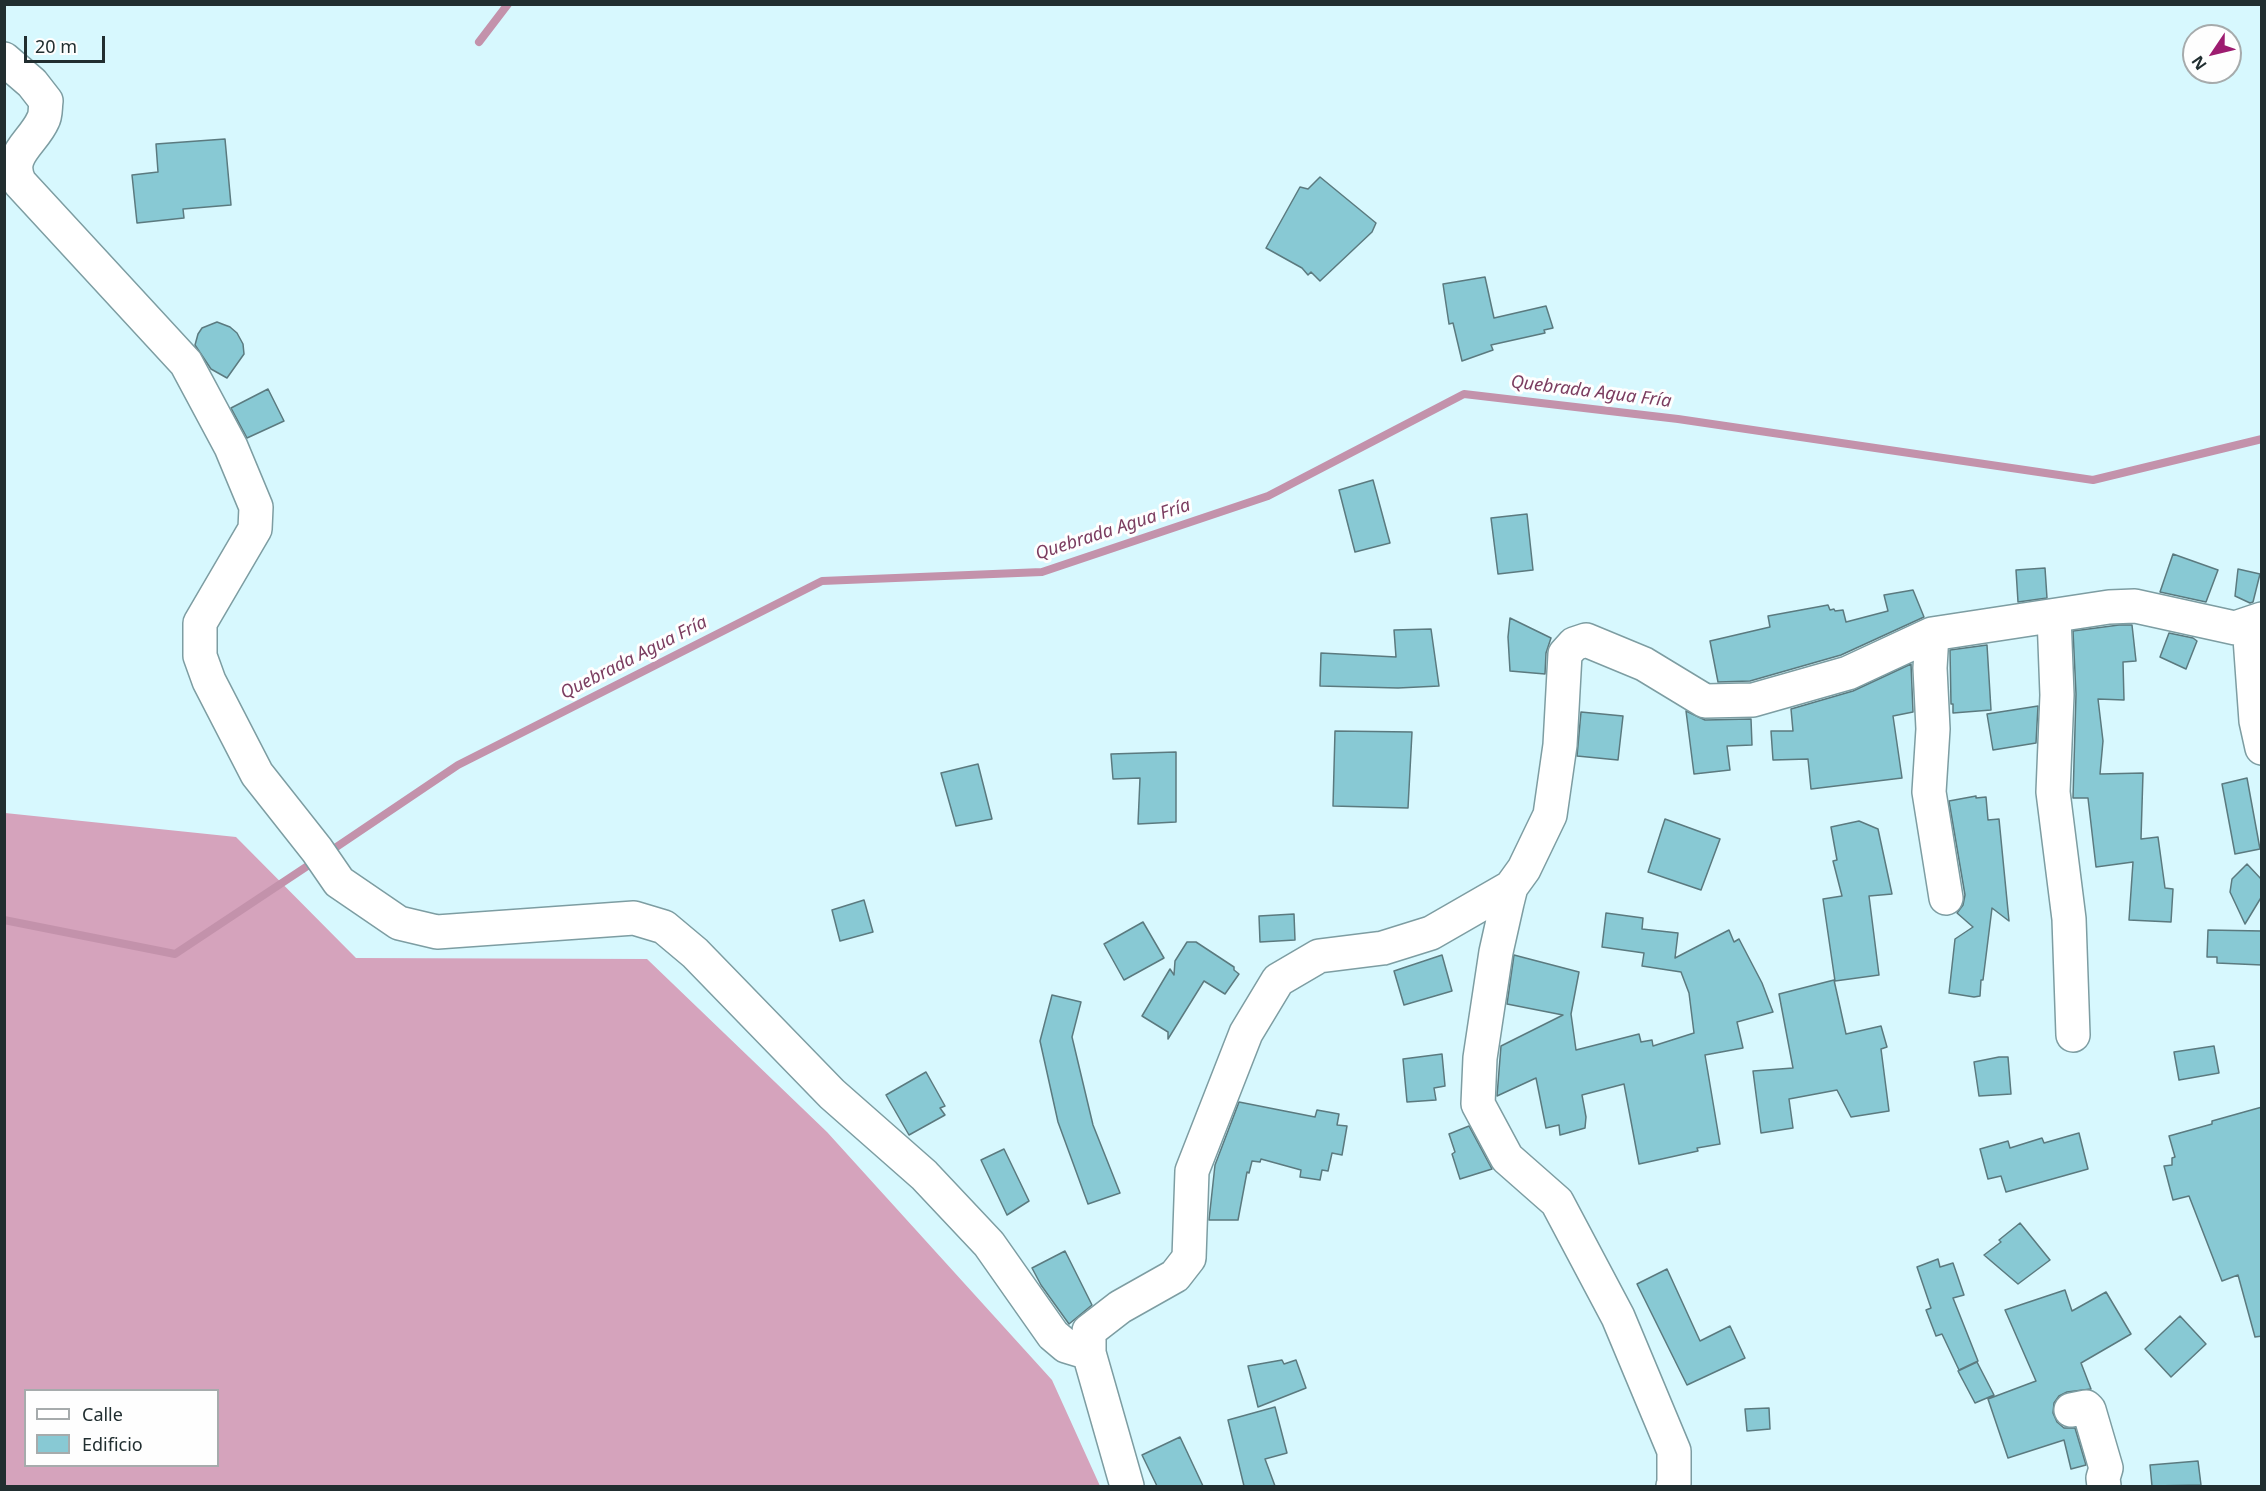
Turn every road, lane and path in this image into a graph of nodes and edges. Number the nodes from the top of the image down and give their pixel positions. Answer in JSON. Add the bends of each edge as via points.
{"nodes":[{"id":1,"x":4,"y":59,"type":"edge"},
{"id":2,"x":2054,"y":615,"type":"junction"},
{"id":3,"x":2255,"y":621,"type":"edge"},
{"id":4,"x":1932,"y":634,"type":"junction"},
{"id":5,"x":2262,"y":748,"type":"edge"},
{"id":6,"x":1511,"y":887,"type":"junction"},
{"id":7,"x":1946,"y":898,"type":"dead end"},
{"id":8,"x":2073,"y":1035,"type":"dead end"},
{"id":9,"x":1089,"y":1353,"type":"junction"},
{"id":10,"x":2072,"y":1410,"type":"dead end"},
{"id":11,"x":2104,"y":1482,"type":"edge"},
{"id":12,"x":1126,"y":1485,"type":"edge"},
{"id":13,"x":1673,"y":1486,"type":"edge"}],
"edges":[{"from":1,"to":9,"type":"street","via":[[46,101],[44,119],[16,161],[14,172],[20,183],[186,363],[231,447],[256,507],[255,529],[200,623],[200,656],[257,774],[339,882],[399,923],[437,932],[634,918],[664,927],[695,953],[832,1094],[924,1175],[989,1244],[1053,1335],[1066,1346]]},
{"from":2,"to":3,"type":"street","via":[[2135,606],[2235,628]]},
{"from":2,"to":4,"type":"street"},
{"from":2,"to":8,"type":"street","via":[[2057,695],[2053,792],[2069,919]]},
{"from":3,"to":5,"type":"street","via":[[2256,722]]},
{"from":4,"to":6,"type":"street","via":[[1848,673],[1753,700],[1705,701],[1644,664],[1586,640],[1574,644],[1565,654],[1560,745],[1550,815]]},
{"from":4,"to":7,"type":"street","via":[[1929,792]]},
{"from":6,"to":9,"type":"street","via":[[1431,933],[1383,948],[1319,956],[1278,980],[1246,1033],[1192,1171],[1190,1258],[1175,1276],[1100,1320],[1089,1331]]},
{"from":6,"to":13,"type":"street","via":[[1496,952],[1480,1058],[1478,1104],[1507,1158],[1557,1202],[1618,1317],[1674,1452]]},
{"from":9,"to":12,"type":"street"},
{"from":10,"to":11,"type":"street","via":[[2089,1410],[2106,1468]]}]}
